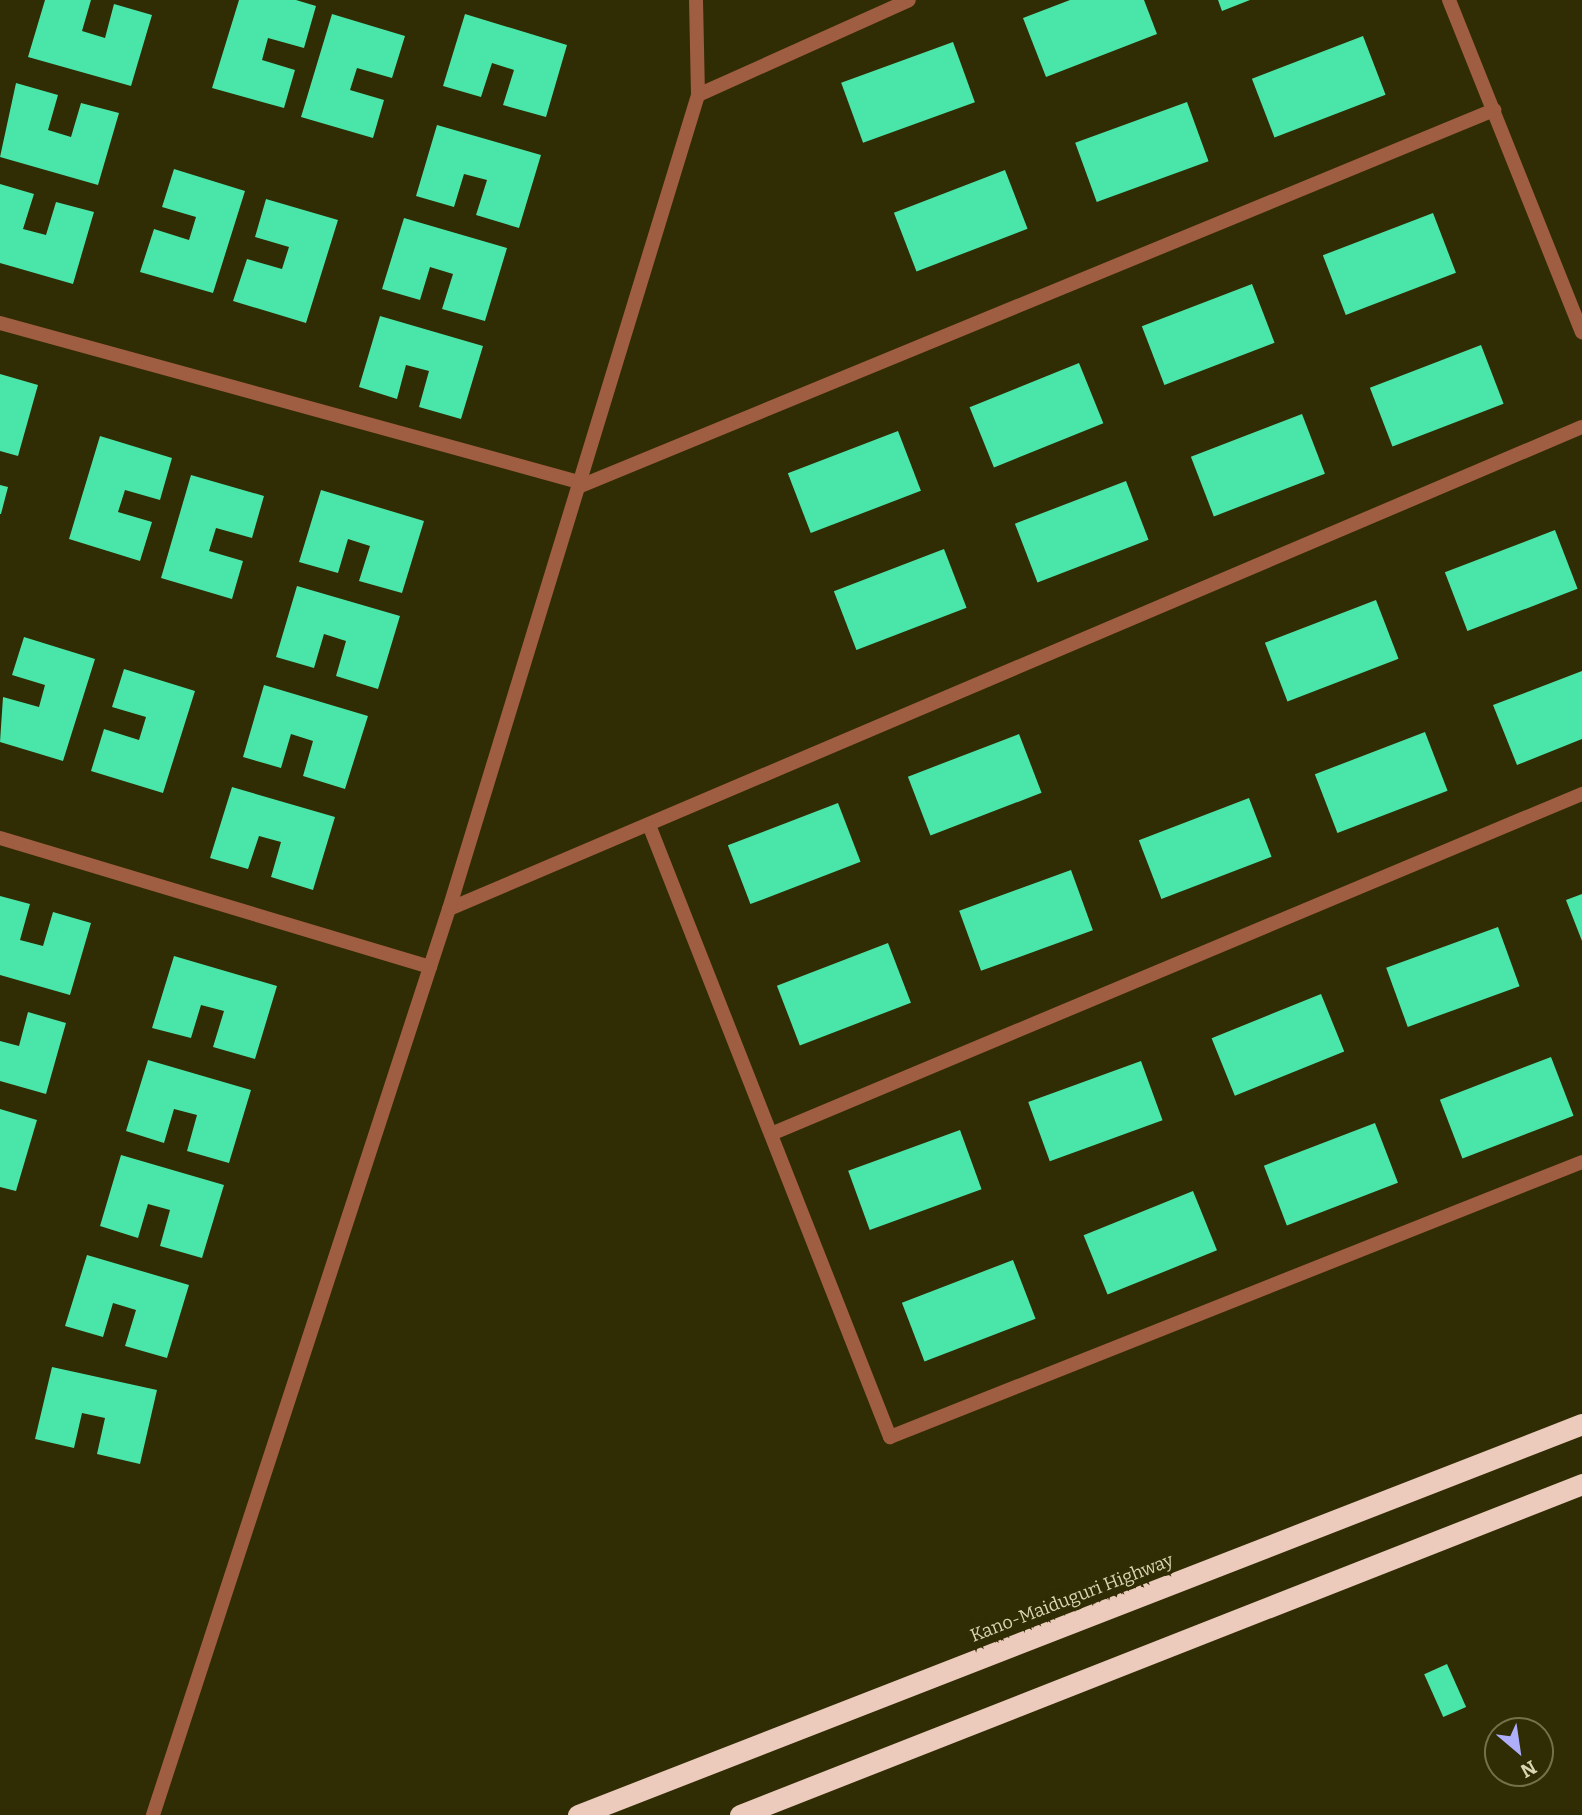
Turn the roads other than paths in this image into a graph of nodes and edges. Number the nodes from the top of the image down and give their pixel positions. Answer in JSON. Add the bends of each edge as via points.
{"nodes":[{"id":1,"x":696,"y":0,"type":"edge"},
{"id":2,"x":909,"y":0,"type":"edge"},
{"id":3,"x":1448,"y":0,"type":"edge"},
{"id":4,"x":698,"y":95,"type":"junction"},
{"id":5,"x":1494,"y":110,"type":"junction"},
{"id":6,"x":0,"y":323,"type":"edge"},
{"id":7,"x":1582,"y":332,"type":"edge"},
{"id":8,"x":1582,"y":427,"type":"edge"},
{"id":9,"x":578,"y":484,"type":"junction"},
{"id":10,"x":1582,"y":794,"type":"edge"},
{"id":11,"x":649,"y":825,"type":"junction"},
{"id":12,"x":0,"y":838,"type":"edge"},
{"id":13,"x":449,"y":909,"type":"junction"},
{"id":14,"x":430,"y":967,"type":"junction"},
{"id":15,"x":771,"y":1134,"type":"junction"},
{"id":16,"x":1582,"y":1163,"type":"edge"},
{"id":17,"x":1582,"y":1424,"type":"edge"},
{"id":18,"x":1582,"y":1484,"type":"edge"},
{"id":19,"x":153,"y":1815,"type":"edge"},
{"id":20,"x":578,"y":1815,"type":"edge"},
{"id":21,"x":740,"y":1815,"type":"edge"}],
"edges":[{"from":1,"to":4,"type":"street"},
{"from":2,"to":4,"type":"street"},
{"from":3,"to":5,"type":"street"},
{"from":4,"to":9,"type":"street"},
{"from":5,"to":7,"type":"street"},
{"from":5,"to":9,"type":"street"},
{"from":6,"to":9,"type":"street"},
{"from":8,"to":11,"type":"street"},
{"from":9,"to":13,"type":"street"},
{"from":10,"to":15,"type":"street"},
{"from":11,"to":13,"type":"street"},
{"from":11,"to":15,"type":"street"},
{"from":12,"to":14,"type":"street"},
{"from":13,"to":14,"type":"street"},
{"from":14,"to":19,"type":"street"},
{"from":15,"to":16,"type":"street","via":[[890,1437]]},
{"from":17,"to":20,"type":"highway","name":"Kano-Maiduguri Highway"},
{"from":18,"to":21,"type":"highway"}]}
